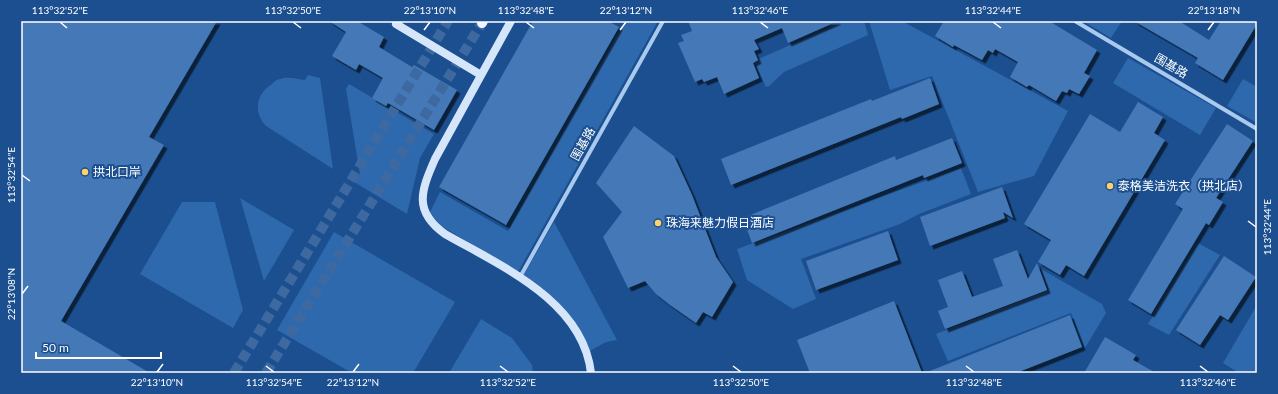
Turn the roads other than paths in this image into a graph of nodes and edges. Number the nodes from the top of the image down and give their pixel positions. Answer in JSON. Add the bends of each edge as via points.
{"nodes":[{"id":1,"x":398,"y":21,"type":"edge"},
{"id":2,"x":511,"y":21,"type":"edge"},
{"id":3,"x":663,"y":21,"type":"edge"},
{"id":4,"x":1075,"y":21,"type":"edge"},
{"id":5,"x":481,"y":75,"type":"junction"},
{"id":6,"x":1257,"y":129,"type":"edge"},
{"id":7,"x":520,"y":277,"type":"junction"},
{"id":8,"x":591,"y":373,"type":"edge"}],
"edges":[{"from":1,"to":5,"type":"street","via":[[396,24]]},
{"from":2,"to":5,"type":"street"},
{"from":3,"to":7,"type":"street","name":"围基路"},
{"from":4,"to":6,"type":"street","name":"围基路"},
{"from":5,"to":7,"type":"street","via":[[435,159],[423,194],[423,208],[435,227]]},
{"from":7,"to":8,"type":"street","via":[[561,310],[576,330],[587,354]]}]}
